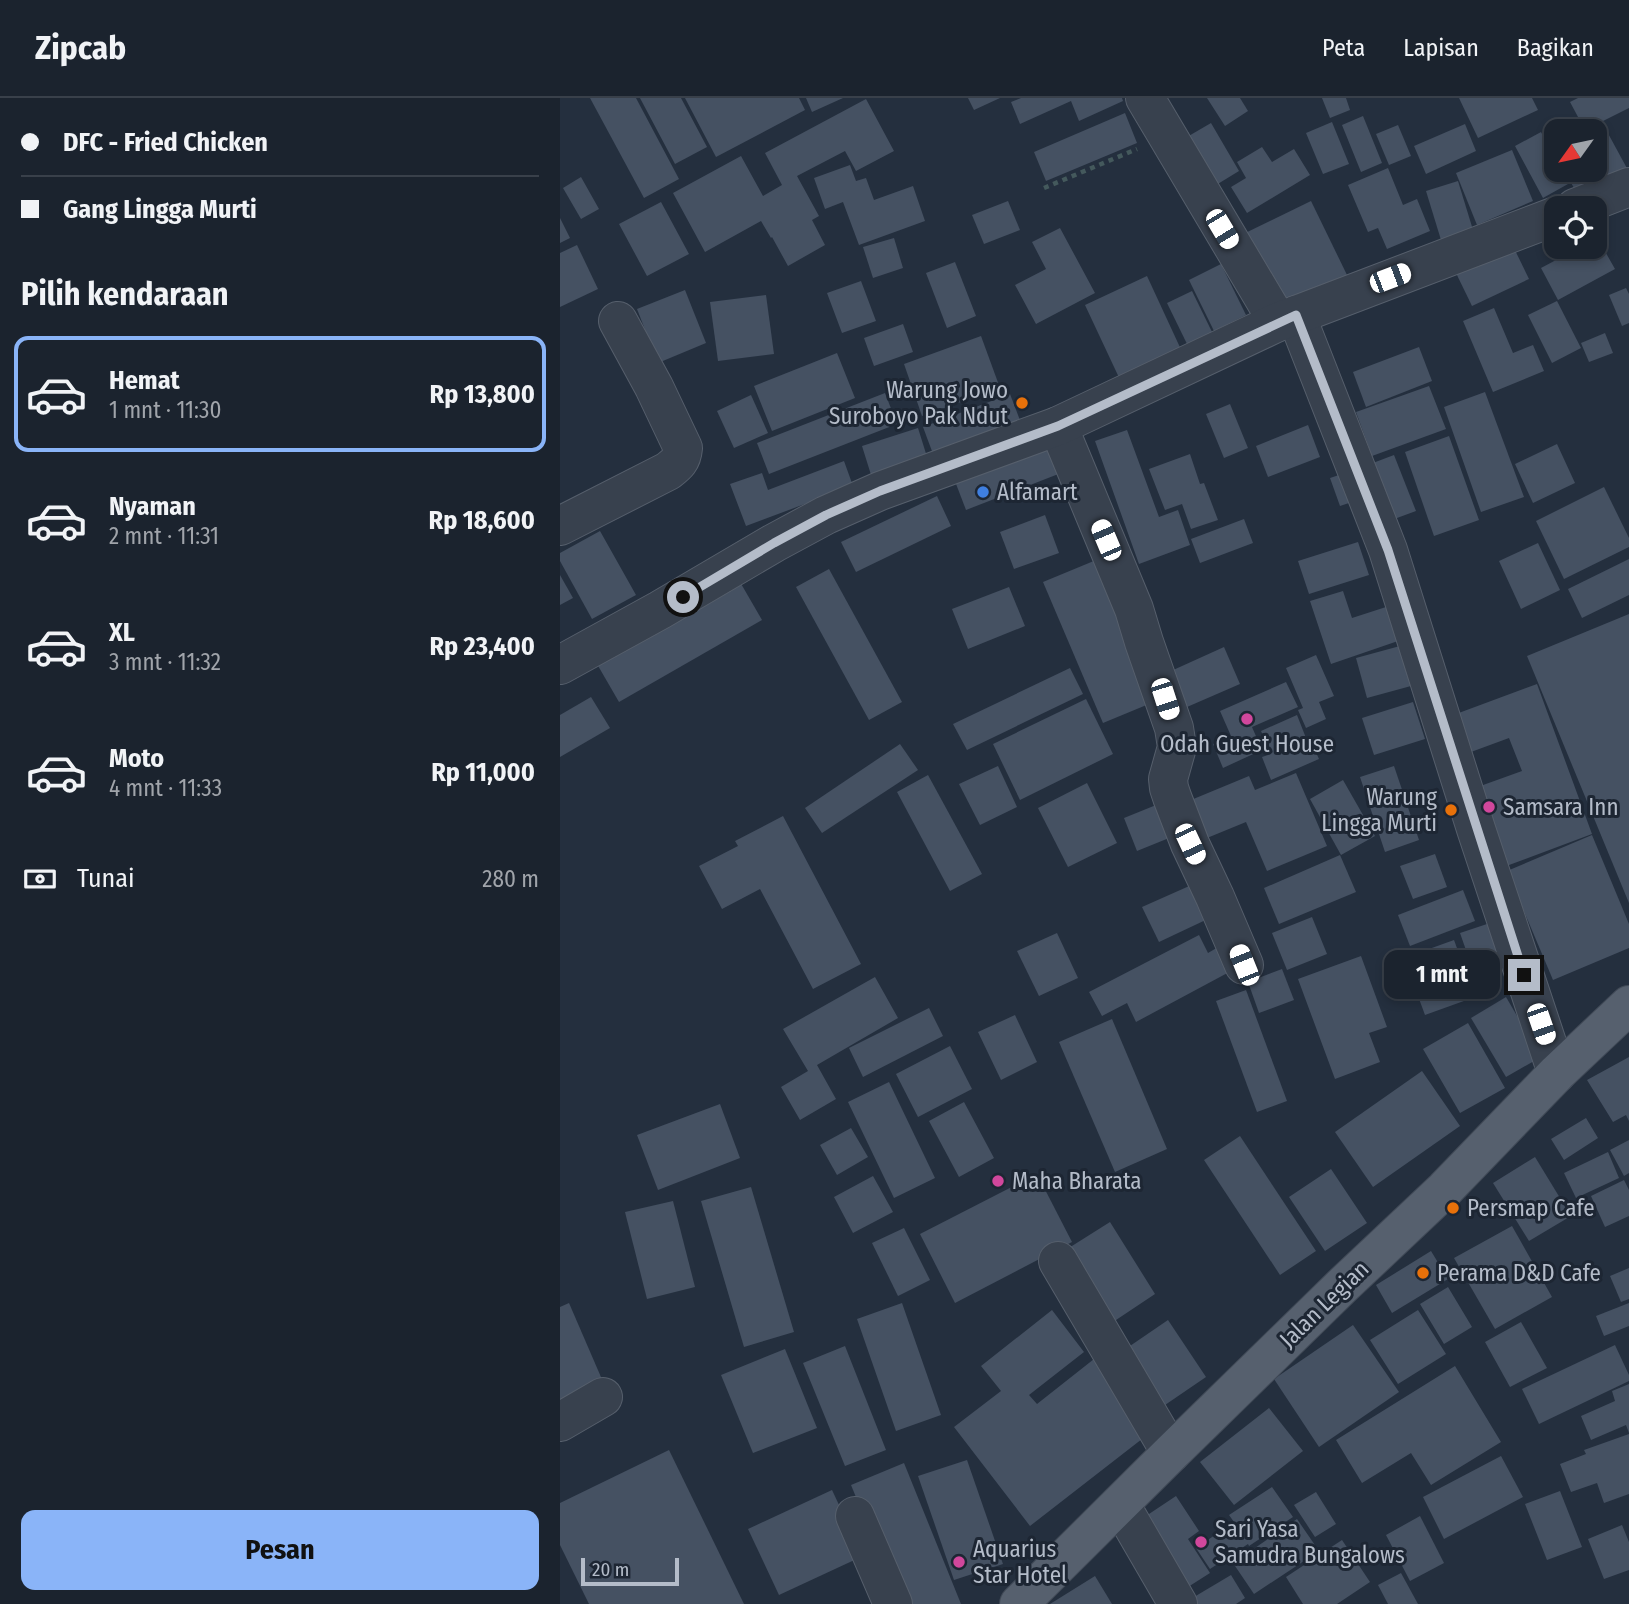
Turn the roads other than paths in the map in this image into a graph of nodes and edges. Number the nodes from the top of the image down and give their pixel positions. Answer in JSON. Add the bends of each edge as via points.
{"nodes":[{"id":1,"x":1161,"y":111,"type":"edge"},
{"id":2,"x":1629,"y":187,"type":"edge"},
{"id":3,"x":1606,"y":196,"type":"edge"},
{"id":4,"x":1544,"y":221,"type":"edge"},
{"id":5,"x":1287,"y":318,"type":"junction"},
{"id":6,"x":618,"y":321,"type":"dead end"},
{"id":7,"x":1058,"y":426,"type":"junction"},
{"id":8,"x":560,"y":526,"type":"edge"},
{"id":9,"x":560,"y":665,"type":"edge"},
{"id":10,"x":1244,"y":965,"type":"dead end"},
{"id":11,"x":1629,"y":1005,"type":"edge"},
{"id":12,"x":1557,"y":1073,"type":"junction"},
{"id":13,"x":1058,"y":1261,"type":"dead end"},
{"id":14,"x":603,"y":1397,"type":"dead end"},
{"id":15,"x":560,"y":1422,"type":"edge"},
{"id":16,"x":1171,"y":1453,"type":"junction"},
{"id":17,"x":1120,"y":1504,"type":"junction"},
{"id":18,"x":855,"y":1516,"type":"dead end"},
{"id":19,"x":1031,"y":1599,"type":"edge"},
{"id":20,"x":893,"y":1604,"type":"edge"},
{"id":21,"x":1178,"y":1604,"type":"edge"}],
"edges":[{"from":1,"to":5,"type":"street"},
{"from":2,"to":3,"type":"street"},
{"from":4,"to":5,"type":"street"},
{"from":5,"to":7,"type":"street"},
{"from":5,"to":12,"type":"street","via":[[1388,550]]},
{"from":6,"to":8,"type":"street","via":[[683,448],[682,456],[668,471]]},
{"from":7,"to":9,"type":"street","via":[[826,515]]},
{"from":7,"to":10,"type":"street","via":[[1134,608],[1174,727],[1177,747],[1169,789]]},
{"from":11,"to":12,"type":"main road","name":"Jalan Legian"},
{"from":12,"to":16,"type":"main road","name":"Jalan Legian"},
{"from":13,"to":16,"type":"street"},
{"from":14,"to":15,"type":"street"},
{"from":16,"to":17,"type":"main road","name":"Jalan Legian"},
{"from":17,"to":19,"type":"main road","name":"Jalan Legian"},
{"from":17,"to":21,"type":"street"},
{"from":18,"to":20,"type":"street"}]}
